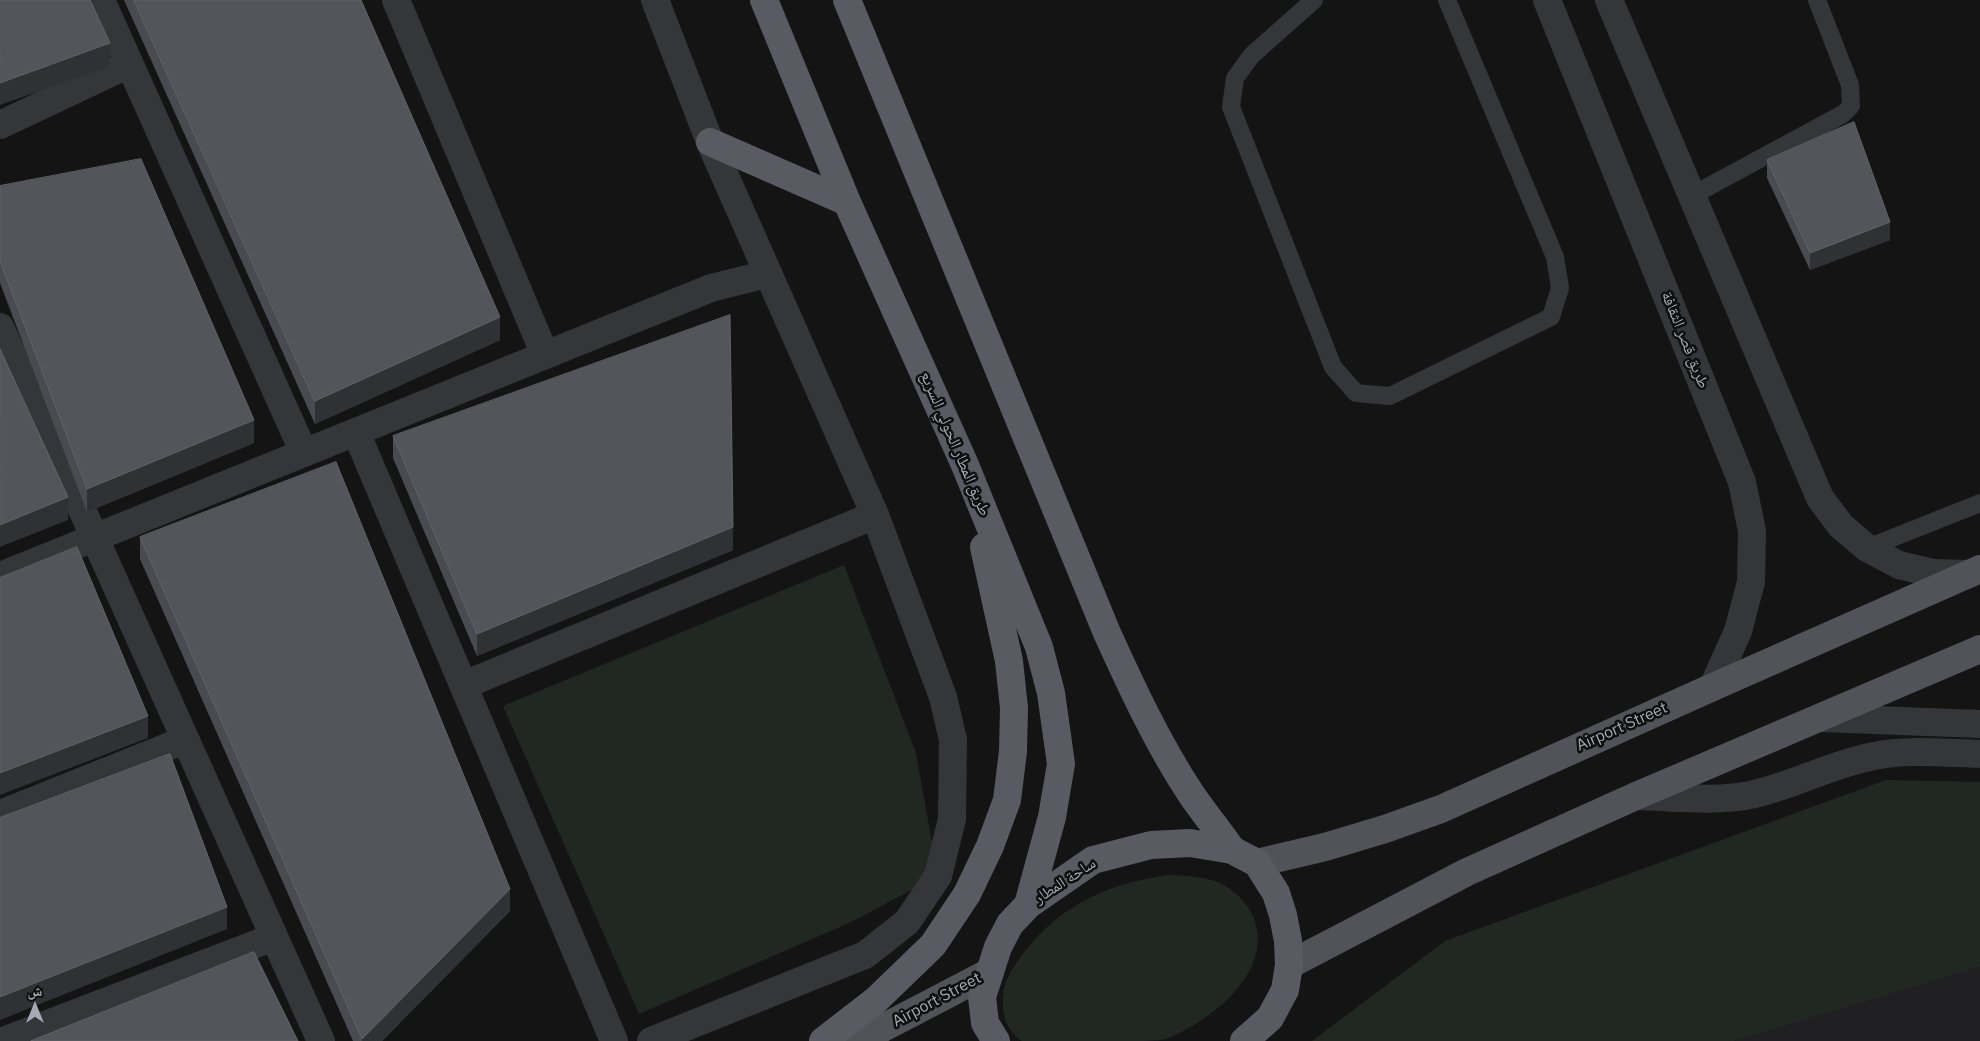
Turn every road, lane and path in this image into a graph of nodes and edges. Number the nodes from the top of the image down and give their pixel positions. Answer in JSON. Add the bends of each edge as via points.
{"nodes":[{"id":1,"x":101,"y":0,"type":"edge"},
{"id":2,"x":396,"y":0,"type":"edge"},
{"id":3,"x":655,"y":0,"type":"edge"},
{"id":4,"x":764,"y":0,"type":"edge"},
{"id":5,"x":846,"y":0,"type":"edge"},
{"id":6,"x":1314,"y":0,"type":"edge"},
{"id":7,"x":1447,"y":0,"type":"edge"},
{"id":8,"x":1547,"y":0,"type":"edge"},
{"id":9,"x":1609,"y":0,"type":"edge"},
{"id":10,"x":1817,"y":0,"type":"edge"},
{"id":11,"x":130,"y":64,"type":"junction"},
{"id":12,"x":0,"y":125,"type":"edge"},
{"id":13,"x":710,"y":142,"type":"junction"},
{"id":14,"x":1692,"y":196,"type":"junction"},
{"id":15,"x":847,"y":202,"type":"junction"},
{"id":16,"x":767,"y":274,"type":"junction"},
{"id":17,"x":0,"y":327,"type":"edge"},
{"id":18,"x":545,"y":355,"type":"junction"},
{"id":19,"x":356,"y":432,"type":"junction"},
{"id":20,"x":304,"y":453,"type":"junction"},
{"id":21,"x":966,"y":465,"type":"junction"},
{"id":22,"x":1980,"y":503,"type":"edge"},
{"id":23,"x":875,"y":515,"type":"junction"},
{"id":24,"x":95,"y":537,"type":"junction"},
{"id":25,"x":1867,"y":548,"type":"junction"},
{"id":26,"x":1974,"y":572,"type":"edge"},
{"id":27,"x":0,"y":576,"type":"edge"},
{"id":28,"x":1980,"y":649,"type":"edge"},
{"id":29,"x":464,"y":685,"type":"junction"},
{"id":30,"x":1713,"y":687,"type":"junction"},
{"id":31,"x":1822,"y":718,"type":"junction"},
{"id":32,"x":1980,"y":724,"type":"edge"},
{"id":33,"x":185,"y":740,"type":"junction"},
{"id":34,"x":1980,"y":754,"type":"edge"},
{"id":35,"x":1636,"y":796,"type":"junction"},
{"id":36,"x":0,"y":814,"type":"edge"},
{"id":37,"x":1232,"y":850,"type":"junction"},
{"id":38,"x":1257,"y":863,"type":"junction"},
{"id":39,"x":1028,"y":905,"type":"junction"},
{"id":40,"x":274,"y":937,"type":"junction"},
{"id":41,"x":1289,"y":965,"type":"junction"},
{"id":42,"x":990,"y":972,"type":"junction"},
{"id":43,"x":2,"y":1041,"type":"edge"},
{"id":44,"x":321,"y":1041,"type":"edge"},
{"id":45,"x":614,"y":1041,"type":"edge"},
{"id":46,"x":651,"y":1041,"type":"edge"},
{"id":47,"x":823,"y":1041,"type":"edge"},
{"id":48,"x":858,"y":1041,"type":"edge"},
{"id":49,"x":996,"y":1041,"type":"edge"},
{"id":50,"x":1244,"y":1041,"type":"edge"}],
"edges":[{"from":1,"to":11,"type":"street"},
{"from":2,"to":18,"type":"street"},
{"from":3,"to":13,"type":"street"},
{"from":4,"to":15,"type":"highway","name":"طريق المطار الحولي السريع"},
{"from":5,"to":37,"type":"highway","via":[[1128,680],[1172,763]]},
{"from":6,"to":7,"type":"lane","via":[[1252,55],[1235,78],[1231,107],[1333,367],[1356,393],[1390,396],[1551,317],[1560,288],[1555,257]]},
{"from":8,"to":30,"type":"street","name":"طريق قصر الثقافة","via":[[1742,482],[1752,532],[1751,582],[1738,631]]},
{"from":9,"to":14,"type":"street"},
{"from":10,"to":14,"type":"lane","via":[[1850,85],[1850,106],[1843,114]]},
{"from":11,"to":12,"type":"street"},
{"from":11,"to":20,"type":"street"},
{"from":13,"to":15,"type":"highway"},
{"from":13,"to":16,"type":"street"},
{"from":14,"to":25,"type":"street","via":[[1820,498],[1841,526]]},
{"from":15,"to":21,"type":"highway","name":"طريق المطار الحولي السريع"},
{"from":16,"to":18,"type":"street","via":[[711,288]]},
{"from":16,"to":23,"type":"street"},
{"from":17,"to":24,"type":"street"},
{"from":18,"to":19,"type":"street"},
{"from":19,"to":20,"type":"street"},
{"from":19,"to":29,"type":"street"},
{"from":20,"to":24,"type":"street"},
{"from":21,"to":39,"type":"highway","name":"طريق المطار الحولي السريع","via":[[1039,647],[1051,693],[1061,764],[1052,817]]},
{"from":21,"to":47,"type":"highway","via":[[1009,661],[1014,716],[1007,800],[967,894],[933,946],[876,1000]]},
{"from":22,"to":25,"type":"lane"},
{"from":23,"to":29,"type":"street"},
{"from":23,"to":46,"type":"street","via":[[943,697],[954,740],[952,818],[938,876],[907,922],[865,955]]},
{"from":24,"to":27,"type":"street"},
{"from":24,"to":33,"type":"street"},
{"from":25,"to":26,"type":"street","via":[[1899,564],[1924,571]]},
{"from":26,"to":30,"type":"main road","name":"Airport Street"},
{"from":28,"to":31,"type":"main road"},
{"from":29,"to":45,"type":"street"},
{"from":30,"to":38,"type":"main road","name":"Airport Street","via":[[1441,809],[1334,845]]},
{"from":31,"to":32,"type":"street"},
{"from":31,"to":35,"type":"main road"},
{"from":33,"to":36,"type":"street"},
{"from":33,"to":40,"type":"street"},
{"from":34,"to":35,"type":"street","via":[[1913,752],[1874,756],[1749,795],[1716,798]]},
{"from":35,"to":41,"type":"main road","via":[[1467,872]]},
{"from":37,"to":38,"type":"highway","name":"ساحة المطار"},
{"from":37,"to":39,"type":"highway","name":"ساحة المطار","via":[[1190,843],[1151,844],[1093,860]]},
{"from":38,"to":41,"type":"highway","via":[[1276,893],[1283,915]]},
{"from":39,"to":42,"type":"highway","name":"ساحة المطار","via":[[1010,924]]},
{"from":40,"to":43,"type":"street"},
{"from":40,"to":44,"type":"street"},
{"from":41,"to":50,"type":"highway","via":[[1285,990],[1270,1018]]},
{"from":42,"to":48,"type":"main road","name":"Airport Street"},
{"from":42,"to":49,"type":"highway","name":"ساحة المطار","via":[[982,997],[985,1022]]}]}
